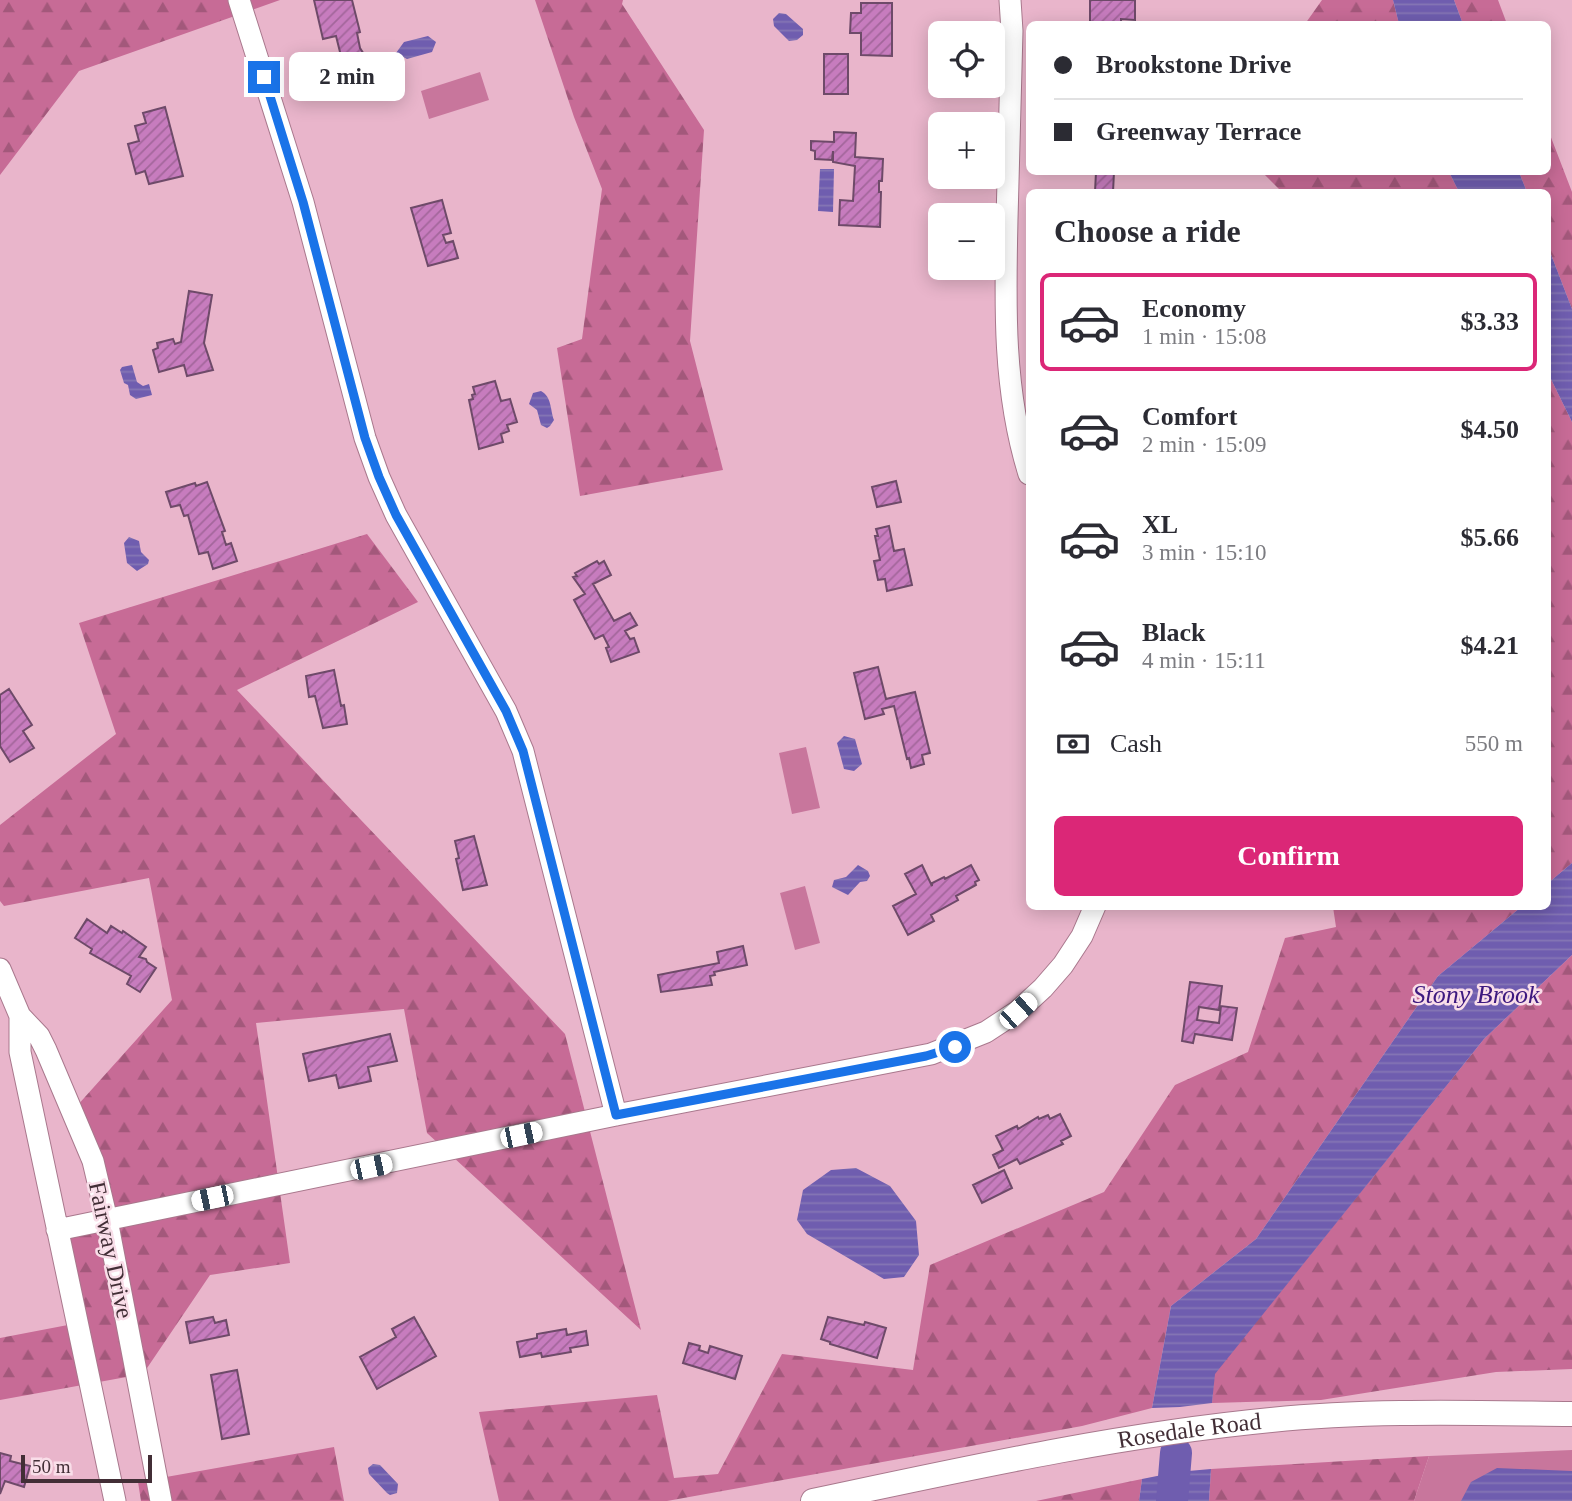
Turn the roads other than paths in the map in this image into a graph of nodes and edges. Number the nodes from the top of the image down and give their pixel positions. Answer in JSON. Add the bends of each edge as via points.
{"nodes":[{"id":1,"x":239,"y":0,"type":"edge"},
{"id":2,"x":1010,"y":0,"type":"edge"},
{"id":3,"x":1026,"y":461,"type":"edge"},
{"id":4,"x":1093,"y":910,"type":"edge"},
{"id":5,"x":0,"y":969,"type":"edge"},
{"id":6,"x":20,"y":1016,"type":"junction"},
{"id":7,"x":616,"y":1115,"type":"junction"},
{"id":8,"x":107,"y":1220,"type":"junction"},
{"id":9,"x":57,"y":1230,"type":"junction"},
{"id":10,"x":1572,"y":1414,"type":"edge"},
{"id":11,"x":115,"y":1501,"type":"edge"},
{"id":12,"x":161,"y":1501,"type":"edge"},
{"id":13,"x":813,"y":1501,"type":"edge"}],
"edges":[{"from":1,"to":7,"type":"street","via":[[303,202],[379,477],[506,711],[523,751]]},
{"from":2,"to":3,"type":"street","via":[[1005,308],[1007,359]]},
{"from":4,"to":7,"type":"street","via":[[1075,946],[1044,988],[1018,1011],[955,1047]]},
{"from":5,"to":6,"type":"street","name":"Fairway Drive"},
{"from":6,"to":8,"type":"street","name":"Fairway Drive","via":[[39,1036],[79,1126]]},
{"from":6,"to":9,"type":"street","name":"Fairway Drive","via":[[20,1052]]},
{"from":7,"to":8,"type":"street"},
{"from":8,"to":9,"type":"street"},
{"from":8,"to":12,"type":"street","name":"Fairway Drive"},
{"from":9,"to":11,"type":"street","name":"Fairway Drive"},
{"from":10,"to":13,"type":"street","name":"Rosedale Road","via":[[1399,1412],[1235,1424],[1135,1437]]}]}
